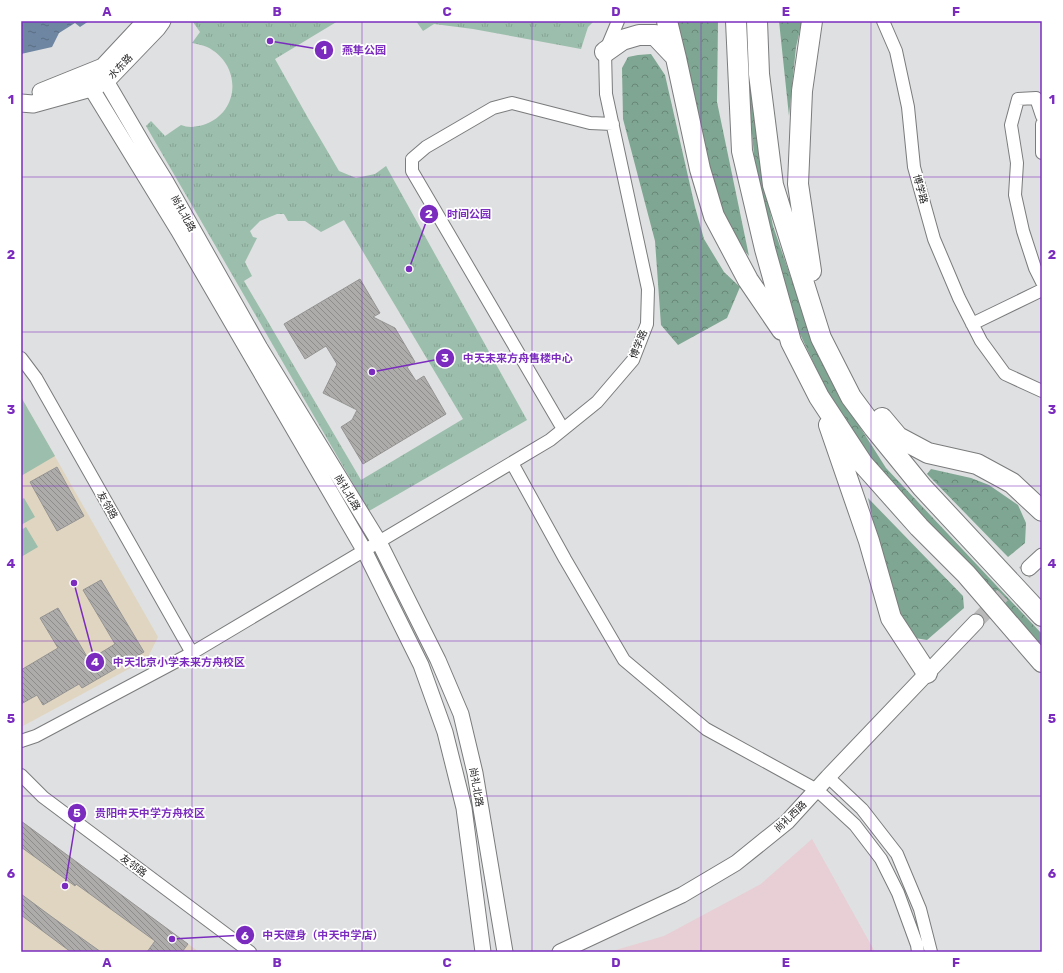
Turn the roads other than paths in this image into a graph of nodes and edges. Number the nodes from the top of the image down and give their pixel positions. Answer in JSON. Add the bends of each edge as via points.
{"nodes":[{"id":1,"x":146,"y":21,"type":"edge"},
{"id":2,"x":162,"y":21,"type":"edge"},
{"id":3,"x":618,"y":21,"type":"edge"},
{"id":4,"x":667,"y":21,"type":"edge"},
{"id":5,"x":736,"y":21,"type":"edge"},
{"id":6,"x":757,"y":21,"type":"edge"},
{"id":7,"x":812,"y":21,"type":"edge"},
{"id":8,"x":883,"y":21,"type":"edge"},
{"id":9,"x":605,"y":52,"type":"junction"},
{"id":10,"x":676,"y":58,"type":"junction"},
{"id":11,"x":96,"y":78,"type":"junction"},
{"id":12,"x":21,"y":94,"type":"edge"},
{"id":13,"x":21,"y":103,"type":"edge"},
{"id":14,"x":1042,"y":116,"type":"edge"},
{"id":15,"x":613,"y":124,"type":"junction"},
{"id":16,"x":1042,"y":124,"type":"edge"},
{"id":17,"x":1042,"y":154,"type":"edge"},
{"id":18,"x":1042,"y":282,"type":"edge"},
{"id":19,"x":1042,"y":290,"type":"edge"},
{"id":20,"x":972,"y":324,"type":"junction"},
{"id":21,"x":821,"y":338,"type":"junction"},
{"id":22,"x":791,"y":342,"type":"junction"},
{"id":23,"x":21,"y":358,"type":"edge"},
{"id":24,"x":834,"y":363,"type":"junction"},
{"id":25,"x":1042,"y":391,"type":"edge"},
{"id":26,"x":819,"y":397,"type":"junction"},
{"id":27,"x":563,"y":429,"type":"junction"},
{"id":28,"x":512,"y":463,"type":"junction"},
{"id":29,"x":1042,"y":510,"type":"edge"},
{"id":30,"x":379,"y":542,"type":"junction"},
{"id":31,"x":364,"y":550,"type":"junction"},
{"id":32,"x":1042,"y":556,"type":"edge"},
{"id":33,"x":1029,"y":568,"type":"tunnel mouth"},
{"id":34,"x":1042,"y":616,"type":"edge"},
{"id":35,"x":976,"y":622,"type":"tunnel mouth"},
{"id":36,"x":192,"y":653,"type":"junction"},
{"id":37,"x":1041,"y":661,"type":"edge"},
{"id":38,"x":927,"y":673,"type":"junction"},
{"id":39,"x":21,"y":741,"type":"edge"},
{"id":40,"x":21,"y":775,"type":"edge"},
{"id":41,"x":828,"y":777,"type":"junction"},
{"id":42,"x":817,"y":790,"type":"junction"},
{"id":43,"x":918,"y":949,"type":"edge"},
{"id":44,"x":930,"y":949,"type":"edge"},
{"id":45,"x":250,"y":952,"type":"edge"},
{"id":46,"x":483,"y":952,"type":"edge"},
{"id":47,"x":505,"y":952,"type":"edge"},
{"id":48,"x":560,"y":952,"type":"edge"}],
"edges":[{"from":1,"to":11,"type":"main road","name":"水东路"},
{"from":2,"to":11,"type":"main road","name":"水东路","via":[[157,28]]},
{"from":3,"to":9,"type":"street","name":"博学路"},
{"from":4,"to":10,"type":"highway"},
{"from":5,"to":22,"type":"highway","via":[[742,151],[765,249]]},
{"from":6,"to":21,"type":"highway","via":[[759,74],[773,185]]},
{"from":7,"to":21,"type":"highway","via":[[802,91],[798,184]]},
{"from":8,"to":20,"type":"street","name":"博学路","via":[[896,51],[908,107],[914,167],[934,239]]},
{"from":9,"to":10,"type":"highway","via":[[622,40],[639,34],[655,35]]},
{"from":9,"to":15,"type":"street","name":"博学路","via":[[606,94]]},
{"from":10,"to":22,"type":"highway","via":[[700,169],[714,216],[748,280]]},
{"from":11,"to":12,"type":"main road","name":"水东路","via":[[32,95]]},
{"from":11,"to":13,"type":"main road","via":[[33,104]]},
{"from":11,"to":30,"type":"street","name":"尚礼北路","via":[[165,180],[260,348]]},
{"from":11,"to":31,"type":"street","name":"尚礼北路","via":[[178,230]]},
{"from":14,"to":18,"type":"street","via":[[1036,98],[1018,100],[1012,125],[1017,163],[1015,195],[1023,231]]},
{"from":15,"to":27,"type":"street","name":"博学路","via":[[648,288],[647,324],[633,360],[597,402]]},
{"from":15,"to":27,"type":"street","via":[[590,122],[512,103],[493,108],[426,147],[412,159],[412,171]]},
{"from":16,"to":17,"type":"street"},
{"from":19,"to":20,"type":"street"},
{"from":20,"to":25,"type":"street","name":"博学路","via":[[981,342],[1005,374]]},
{"from":21,"to":24,"type":"highway"},
{"from":22,"to":26,"type":"highway"},
{"from":23,"to":36,"type":"street","name":"友邻路","via":[[36,378]]},
{"from":24,"to":29,"type":"highway","via":[[898,437],[928,453],[977,464],[1012,483]]},
{"from":24,"to":34,"type":"highway","via":[[851,397],[912,475]]},
{"from":26,"to":37,"type":"highway","via":[[863,464],[919,527],[966,574]]},
{"from":26,"to":38,"type":"highway","via":[[869,541],[891,618]]},
{"from":27,"to":28,"type":"street","name":"博学路"},
{"from":28,"to":30,"type":"street","name":"博学路"},
{"from":28,"to":42,"type":"street","via":[[624,660],[706,729]]},
{"from":30,"to":31,"type":"street"},
{"from":30,"to":47,"type":"street","name":"尚礼北路","via":[[438,660],[460,714],[475,773]]},
{"from":31,"to":36,"type":"street"},
{"from":31,"to":46,"type":"street","name":"尚礼北路","via":[[421,665],[446,732],[464,808]]},
{"from":32,"to":33,"type":"street"},
{"from":35,"to":38,"type":"street","name":"尚礼西路"},
{"from":36,"to":39,"type":"street","via":[[36,736]]},
{"from":38,"to":41,"type":"street","name":"尚礼西路"},
{"from":40,"to":45,"type":"street","name":"友邻路","via":[[43,797]]},
{"from":41,"to":42,"type":"street","name":"尚礼西路"},
{"from":41,"to":44,"type":"street","via":[[862,809],[897,854],[920,909]]},
{"from":42,"to":43,"type":"street","via":[[855,825],[881,859],[898,893]]},
{"from":42,"to":48,"type":"street","name":"尚礼西路","via":[[787,822],[736,863],[682,895]]}]}
